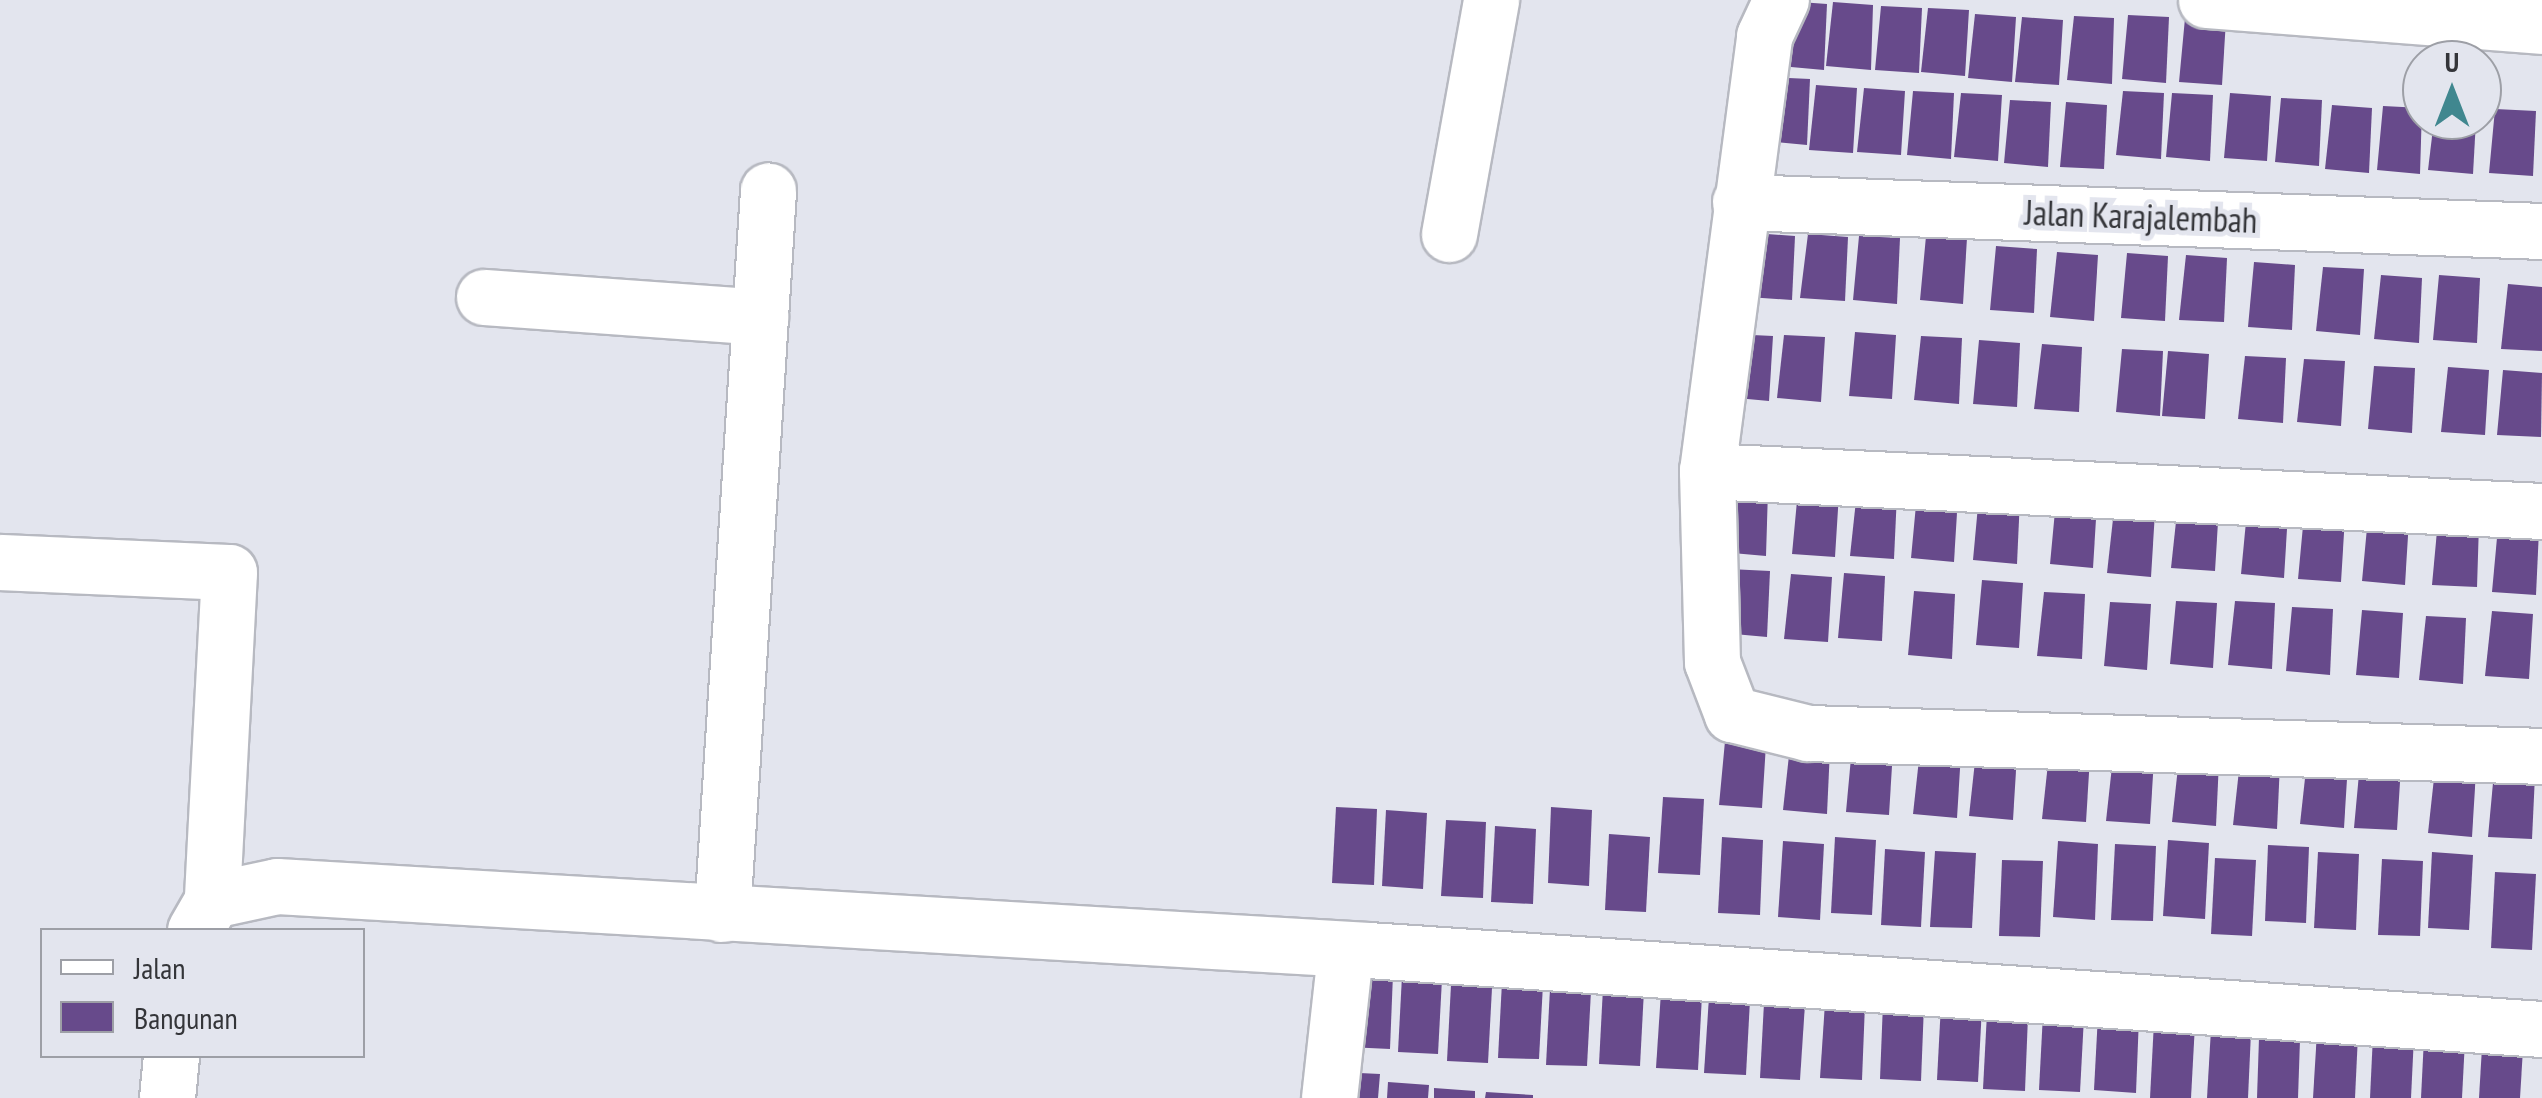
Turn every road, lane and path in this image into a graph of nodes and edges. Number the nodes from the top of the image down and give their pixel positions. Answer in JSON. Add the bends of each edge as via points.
{"nodes":[{"id":1,"x":1491,"y":0,"type":"edge"},
{"id":2,"x":1781,"y":0,"type":"edge"},
{"id":3,"x":2206,"y":0,"type":"edge"},
{"id":4,"x":2542,"y":26,"type":"edge"},
{"id":5,"x":768,"y":190,"type":"dead end"},
{"id":6,"x":1740,"y":202,"type":"junction"},
{"id":7,"x":2542,"y":230,"type":"edge"},
{"id":8,"x":1449,"y":234,"type":"dead end"},
{"id":9,"x":484,"y":297,"type":"dead end"},
{"id":10,"x":760,"y":317,"type":"junction"},
{"id":11,"x":1707,"y":471,"type":"junction"},
{"id":12,"x":2542,"y":511,"type":"edge"},
{"id":13,"x":0,"y":562,"type":"edge"},
{"id":14,"x":2542,"y":756,"type":"edge"},
{"id":15,"x":722,"y":914,"type":"junction"},
{"id":16,"x":204,"y":915,"type":"edge"},
{"id":17,"x":1345,"y":952,"type":"junction"},
{"id":18,"x":2542,"y":1029,"type":"edge"},
{"id":19,"x":172,"y":1058,"type":"edge"},
{"id":20,"x":167,"y":1098,"type":"edge"},
{"id":21,"x":1329,"y":1098,"type":"edge"}],
"edges":[{"from":1,"to":8,"type":"street"},
{"from":2,"to":6,"type":"street","via":[[1764,36]]},
{"from":3,"to":4,"type":"street"},
{"from":5,"to":10,"type":"street"},
{"from":6,"to":7,"type":"street","name":"Jalan Karajalembah"},
{"from":6,"to":11,"type":"street"},
{"from":9,"to":10,"type":"street"},
{"from":10,"to":15,"type":"street"},
{"from":11,"to":12,"type":"street"},
{"from":11,"to":14,"type":"street","via":[[1712,662],[1732,714],[1808,733]]},
{"from":13,"to":16,"type":"street","via":[[229,572]]},
{"from":15,"to":16,"type":"street","via":[[277,886]]},
{"from":15,"to":17,"type":"street"},
{"from":17,"to":18,"type":"street"},
{"from":17,"to":21,"type":"street"},
{"from":19,"to":20,"type":"street"}]}
